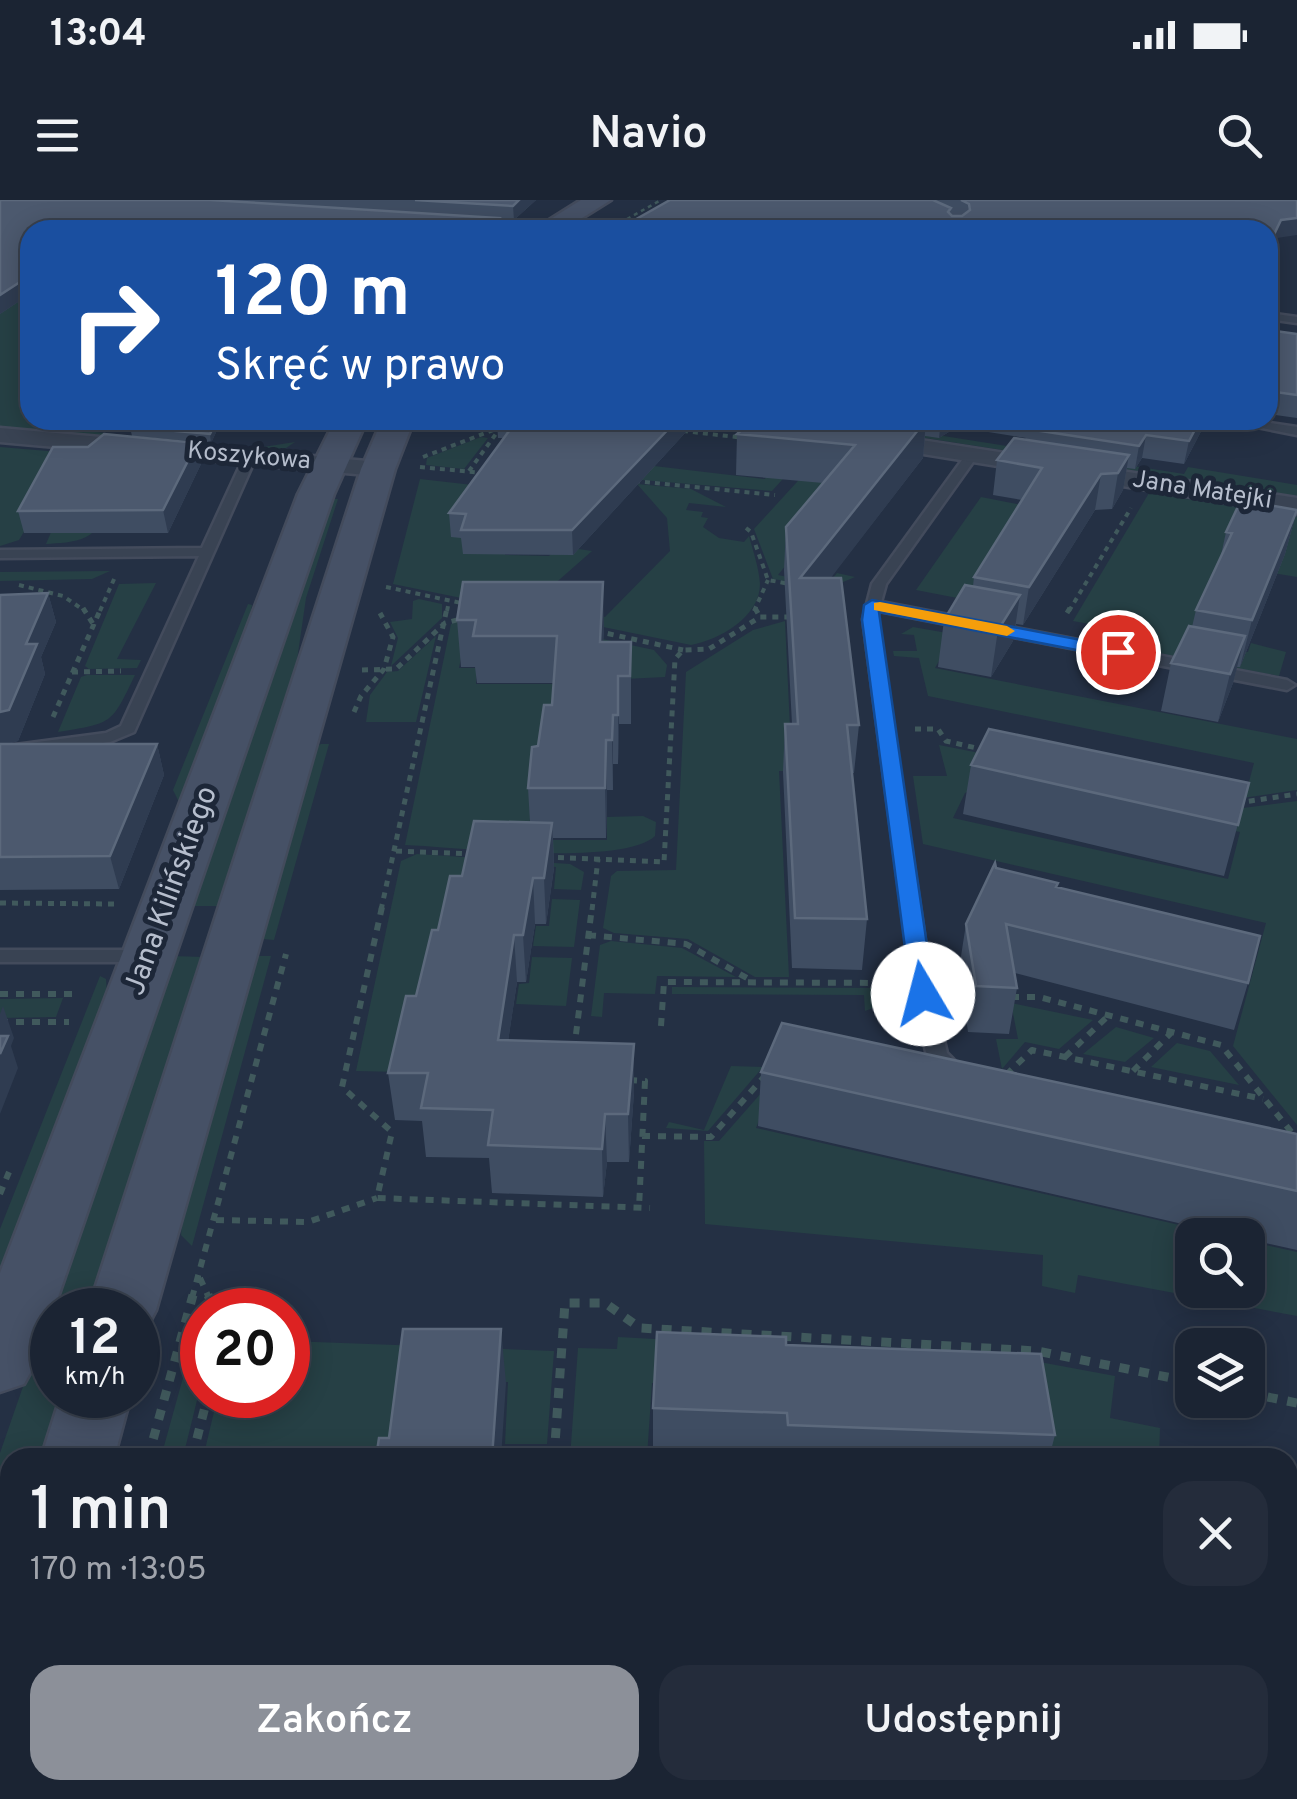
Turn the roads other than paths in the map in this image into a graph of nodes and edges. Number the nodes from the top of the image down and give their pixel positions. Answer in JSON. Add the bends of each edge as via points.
{"nodes":[{"id":1,"x":614,"y":210,"type":"edge"},
{"id":2,"x":580,"y":220,"type":"edge"},
{"id":3,"x":346,"y":430,"type":"edge"},
{"id":4,"x":0,"y":435,"type":"edge"},
{"id":5,"x":850,"y":436,"type":"edge"},
{"id":6,"x":402,"y":454,"type":"edge"},
{"id":7,"x":972,"y":455,"type":"junction"},
{"id":8,"x":250,"y":457,"type":"junction"},
{"id":9,"x":328,"y":464,"type":"junction"},
{"id":10,"x":1297,"y":506,"type":"edge"},
{"id":11,"x":207,"y":552,"type":"junction"},
{"id":12,"x":0,"y":554,"type":"edge"},
{"id":13,"x":871,"y":612,"type":"junction"},
{"id":14,"x":1287,"y":685,"type":"dead end"},
{"id":15,"x":0,"y":752,"type":"edge"},
{"id":16,"x":0,"y":956,"type":"edge"},
{"id":17,"x":149,"y":956,"type":"junction"},
{"id":18,"x":995,"y":1087,"type":"edge"},
{"id":19,"x":129,"y":1288,"type":"edge"},
{"id":20,"x":0,"y":1364,"type":"edge"},
{"id":21,"x":89,"y":1418,"type":"edge"},
{"id":22,"x":80,"y":1448,"type":"edge"}],
"edges":[{"from":1,"to":2,"type":"street"},
{"from":3,"to":9,"type":"street","name":"Jana Kilińskiego"},
{"from":4,"to":8,"type":"street","name":"Koszykowa"},
{"from":5,"to":7,"type":"street","name":"Jana Matejki"},
{"from":6,"to":9,"type":"street","name":"Koszykowa"},
{"from":6,"to":19,"type":"street"},
{"from":7,"to":10,"type":"street","name":"Jana Matejki"},
{"from":7,"to":13,"type":"lane","via":[[879,584]]},
{"from":8,"to":9,"type":"street","name":"Koszykowa"},
{"from":8,"to":11,"type":"lane"},
{"from":9,"to":17,"type":"street","name":"Jana Kilińskiego"},
{"from":11,"to":12,"type":"lane"},
{"from":11,"to":15,"type":"lane","via":[[126,731]]},
{"from":13,"to":14,"type":"lane"},
{"from":13,"to":18,"type":"lane","via":[[937,1056],[971,1082]]},
{"from":16,"to":17,"type":"lane"},
{"from":17,"to":20,"type":"street","name":"Jana Kilińskiego"},
{"from":21,"to":22,"type":"street"}]}
